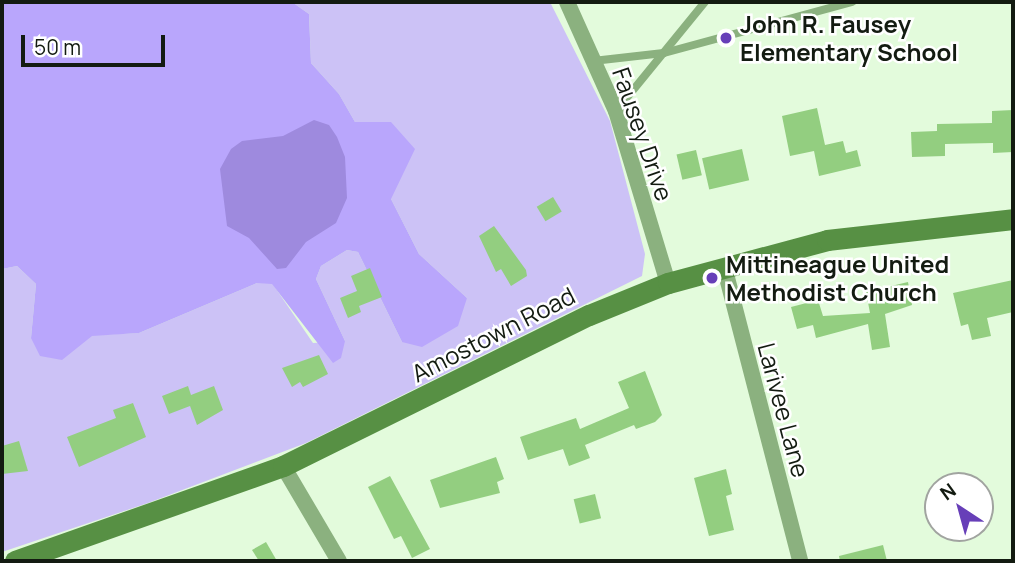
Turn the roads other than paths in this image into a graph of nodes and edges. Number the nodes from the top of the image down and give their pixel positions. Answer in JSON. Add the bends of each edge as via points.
{"nodes":[{"id":1,"x":568,"y":2,"type":"edge"},
{"id":2,"x":705,"y":2,"type":"edge"},
{"id":3,"x":852,"y":2,"type":"edge"},
{"id":4,"x":664,"y":53,"type":"junction"},
{"id":5,"x":593,"y":61,"type":"junction"},
{"id":6,"x":616,"y":111,"type":"junction"},
{"id":7,"x":1013,"y":219,"type":"edge"},
{"id":8,"x":724,"y":270,"type":"junction"},
{"id":9,"x":668,"y":283,"type":"junction"},
{"id":10,"x":283,"y":466,"type":"junction"},
{"id":11,"x":15,"y":561,"type":"edge"},
{"id":12,"x":340,"y":561,"type":"edge"},
{"id":13,"x":800,"y":561,"type":"edge"}],
"edges":[{"from":1,"to":5,"type":"street","name":"Fausey Drive"},
{"from":2,"to":4,"type":"lane"},
{"from":3,"to":4,"type":"lane"},
{"from":4,"to":5,"type":"lane"},
{"from":4,"to":6,"type":"lane"},
{"from":5,"to":6,"type":"street","name":"Fausey Drive"},
{"from":6,"to":9,"type":"street","name":"Fausey Drive"},
{"from":7,"to":8,"type":"street","name":"Amostown Road","via":[[827,240]]},
{"from":8,"to":9,"type":"street","name":"Amostown Road"},
{"from":8,"to":13,"type":"street","name":"Larivee Lane"},
{"from":9,"to":10,"type":"street","name":"Amostown Road","via":[[589,315]]},
{"from":10,"to":11,"type":"street","name":"Amostown Road"},
{"from":10,"to":12,"type":"street"}]}
